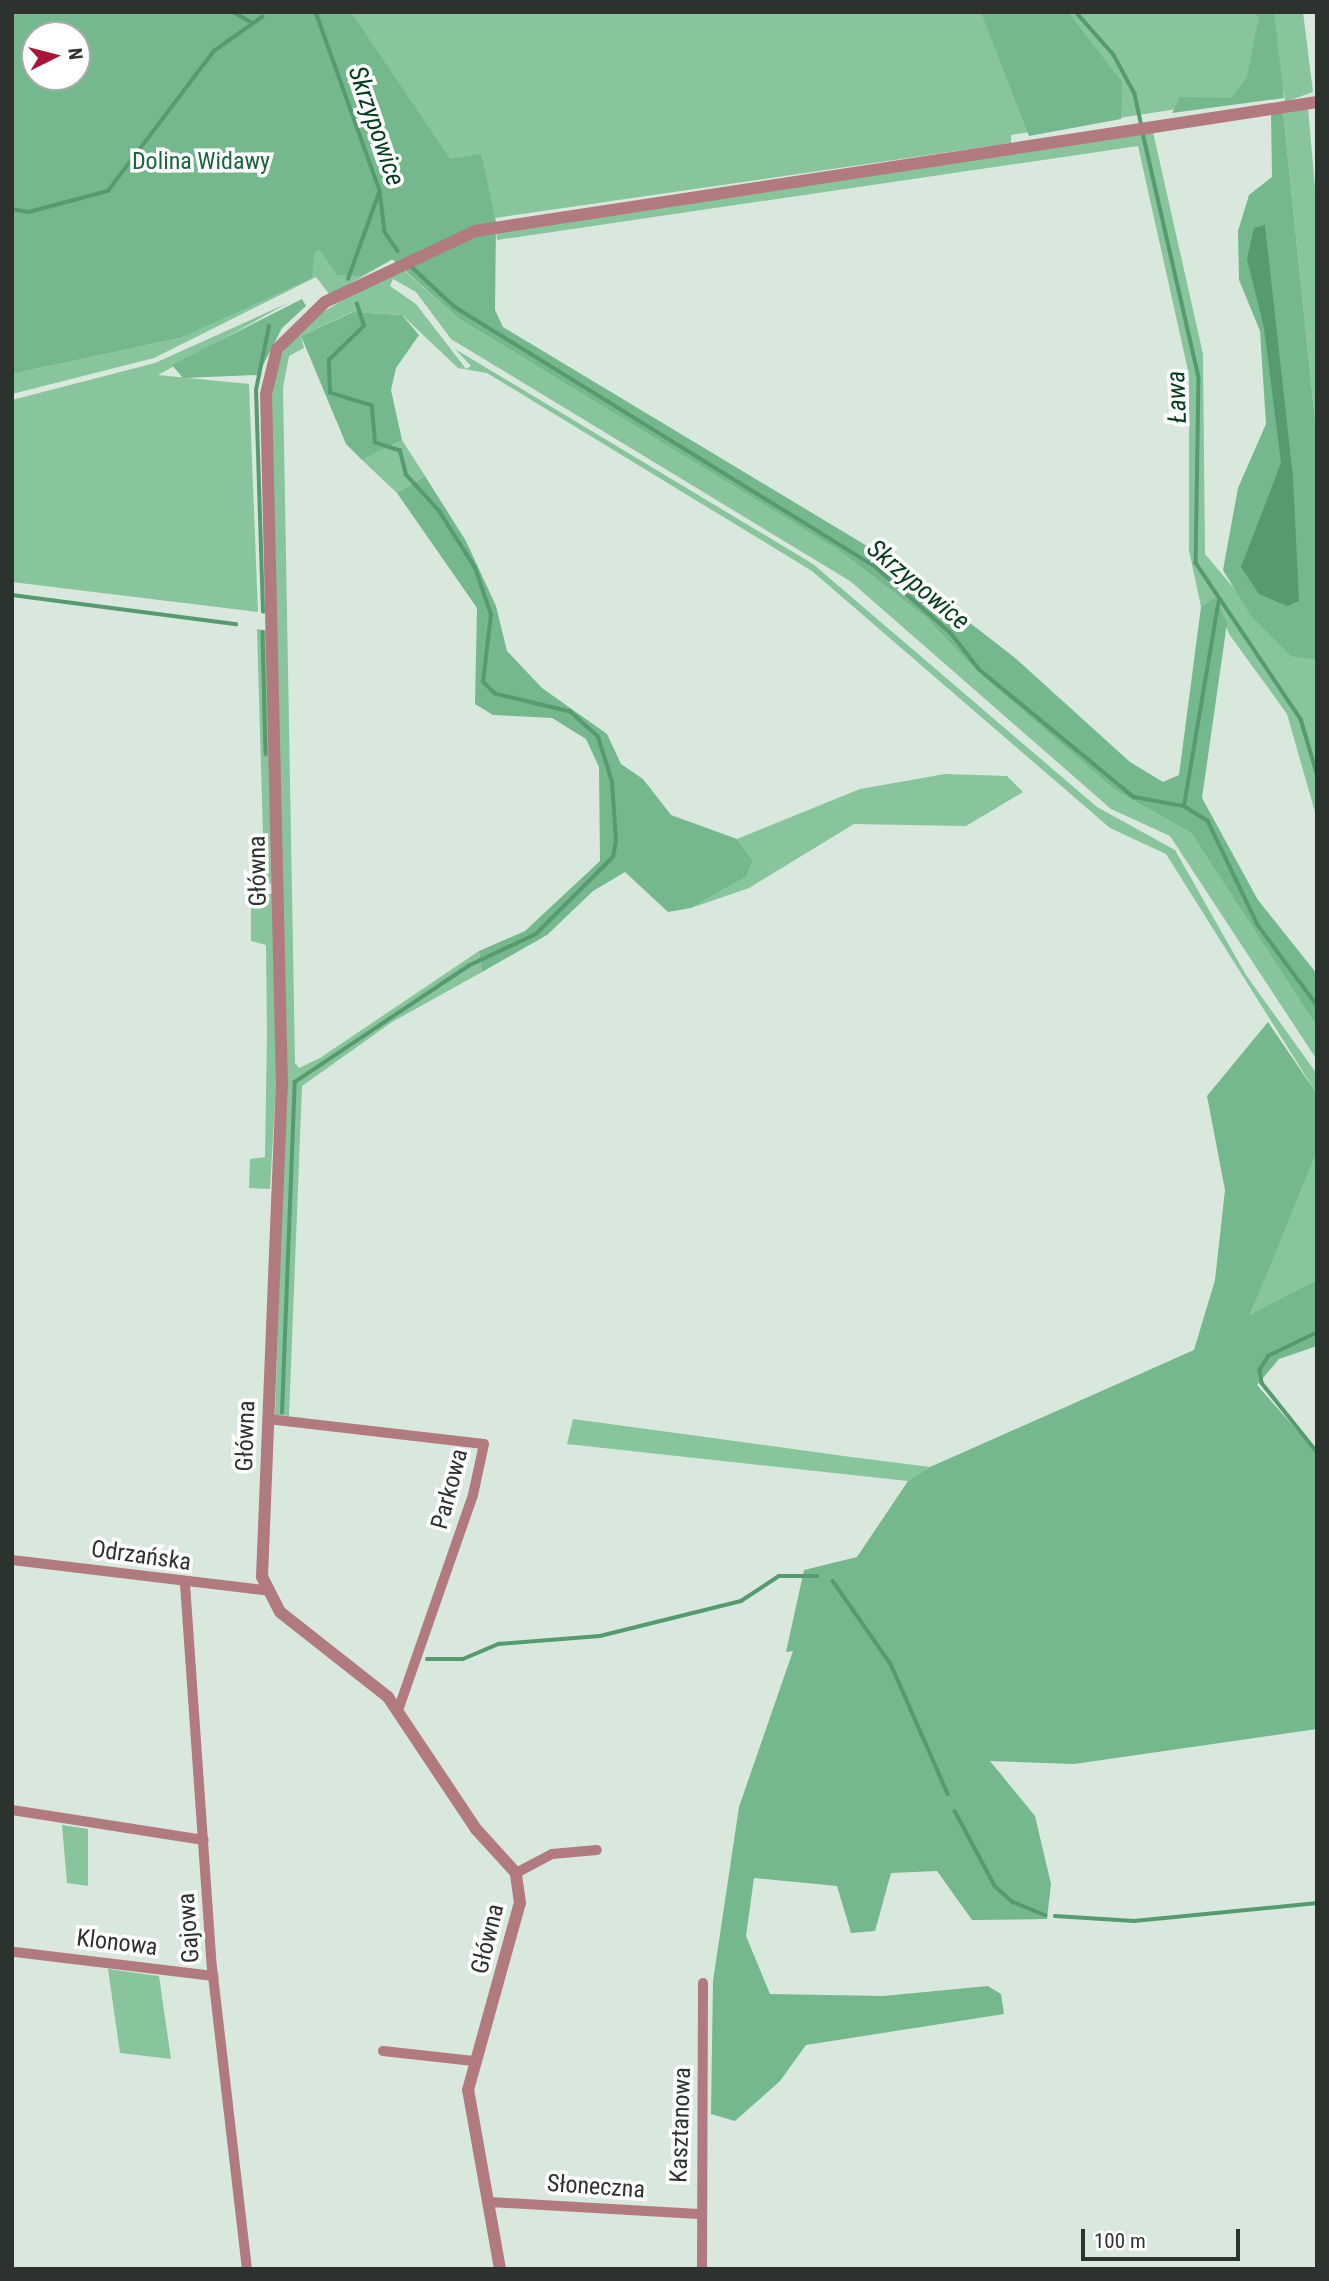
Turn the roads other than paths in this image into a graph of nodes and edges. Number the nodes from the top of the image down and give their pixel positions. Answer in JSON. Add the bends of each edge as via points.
{"nodes":[{"id":1,"x":1317,"y":102,"type":"edge"},
{"id":2,"x":268,"y":1419,"type":"junction"},
{"id":3,"x":12,"y":1560,"type":"edge"},
{"id":4,"x":185,"y":1584,"type":"junction"},
{"id":5,"x":265,"y":1590,"type":"junction"},
{"id":6,"x":398,"y":1710,"type":"junction"},
{"id":7,"x":12,"y":1810,"type":"edge"},
{"id":8,"x":204,"y":1840,"type":"junction"},
{"id":9,"x":597,"y":1850,"type":"dead end"},
{"id":10,"x":516,"y":1873,"type":"junction"},
{"id":11,"x":15,"y":1952,"type":"dead end"},
{"id":12,"x":214,"y":1976,"type":"junction"},
{"id":13,"x":703,"y":1983,"type":"dead end"},
{"id":14,"x":383,"y":2051,"type":"dead end"},
{"id":15,"x":473,"y":2061,"type":"junction"},
{"id":16,"x":490,"y":2202,"type":"junction"},
{"id":17,"x":699,"y":2214,"type":"junction"},
{"id":18,"x":247,"y":2269,"type":"edge"},
{"id":19,"x":500,"y":2269,"type":"edge"},
{"id":20,"x":702,"y":2269,"type":"edge"}],
"edges":[{"from":1,"to":2,"type":"street","name":"Główna","via":[[511,224],[396,264],[310,312],[277,349],[267,394],[282,1053]]},
{"from":2,"to":5,"type":"street","name":"Główna"},
{"from":2,"to":6,"type":"street","name":"Parkowa","via":[[484,1444],[473,1496]]},
{"from":3,"to":4,"type":"street","name":"Odrzańska"},
{"from":4,"to":5,"type":"street","name":"Odrzańska"},
{"from":4,"to":8,"type":"street","name":"Gajowa"},
{"from":5,"to":6,"type":"street","name":"Główna","via":[[280,1612],[375,1684]]},
{"from":6,"to":10,"type":"street","name":"Główna","via":[[476,1829]]},
{"from":7,"to":8,"type":"street"},
{"from":8,"to":12,"type":"street","name":"Gajowa"},
{"from":9,"to":10,"type":"street","via":[[552,1854]]},
{"from":10,"to":15,"type":"street","name":"Główna","via":[[520,1903]]},
{"from":11,"to":12,"type":"street","name":"Klonowa"},
{"from":12,"to":18,"type":"street","name":"Gajowa"},
{"from":13,"to":17,"type":"street","name":"Kasztanowa"},
{"from":14,"to":15,"type":"street"},
{"from":15,"to":16,"type":"street","name":"Główna","via":[[468,2095]]},
{"from":16,"to":17,"type":"street","name":"Słoneczna"},
{"from":16,"to":19,"type":"street","name":"Główna"},
{"from":17,"to":20,"type":"street","name":"Kasztanowa"}]}
